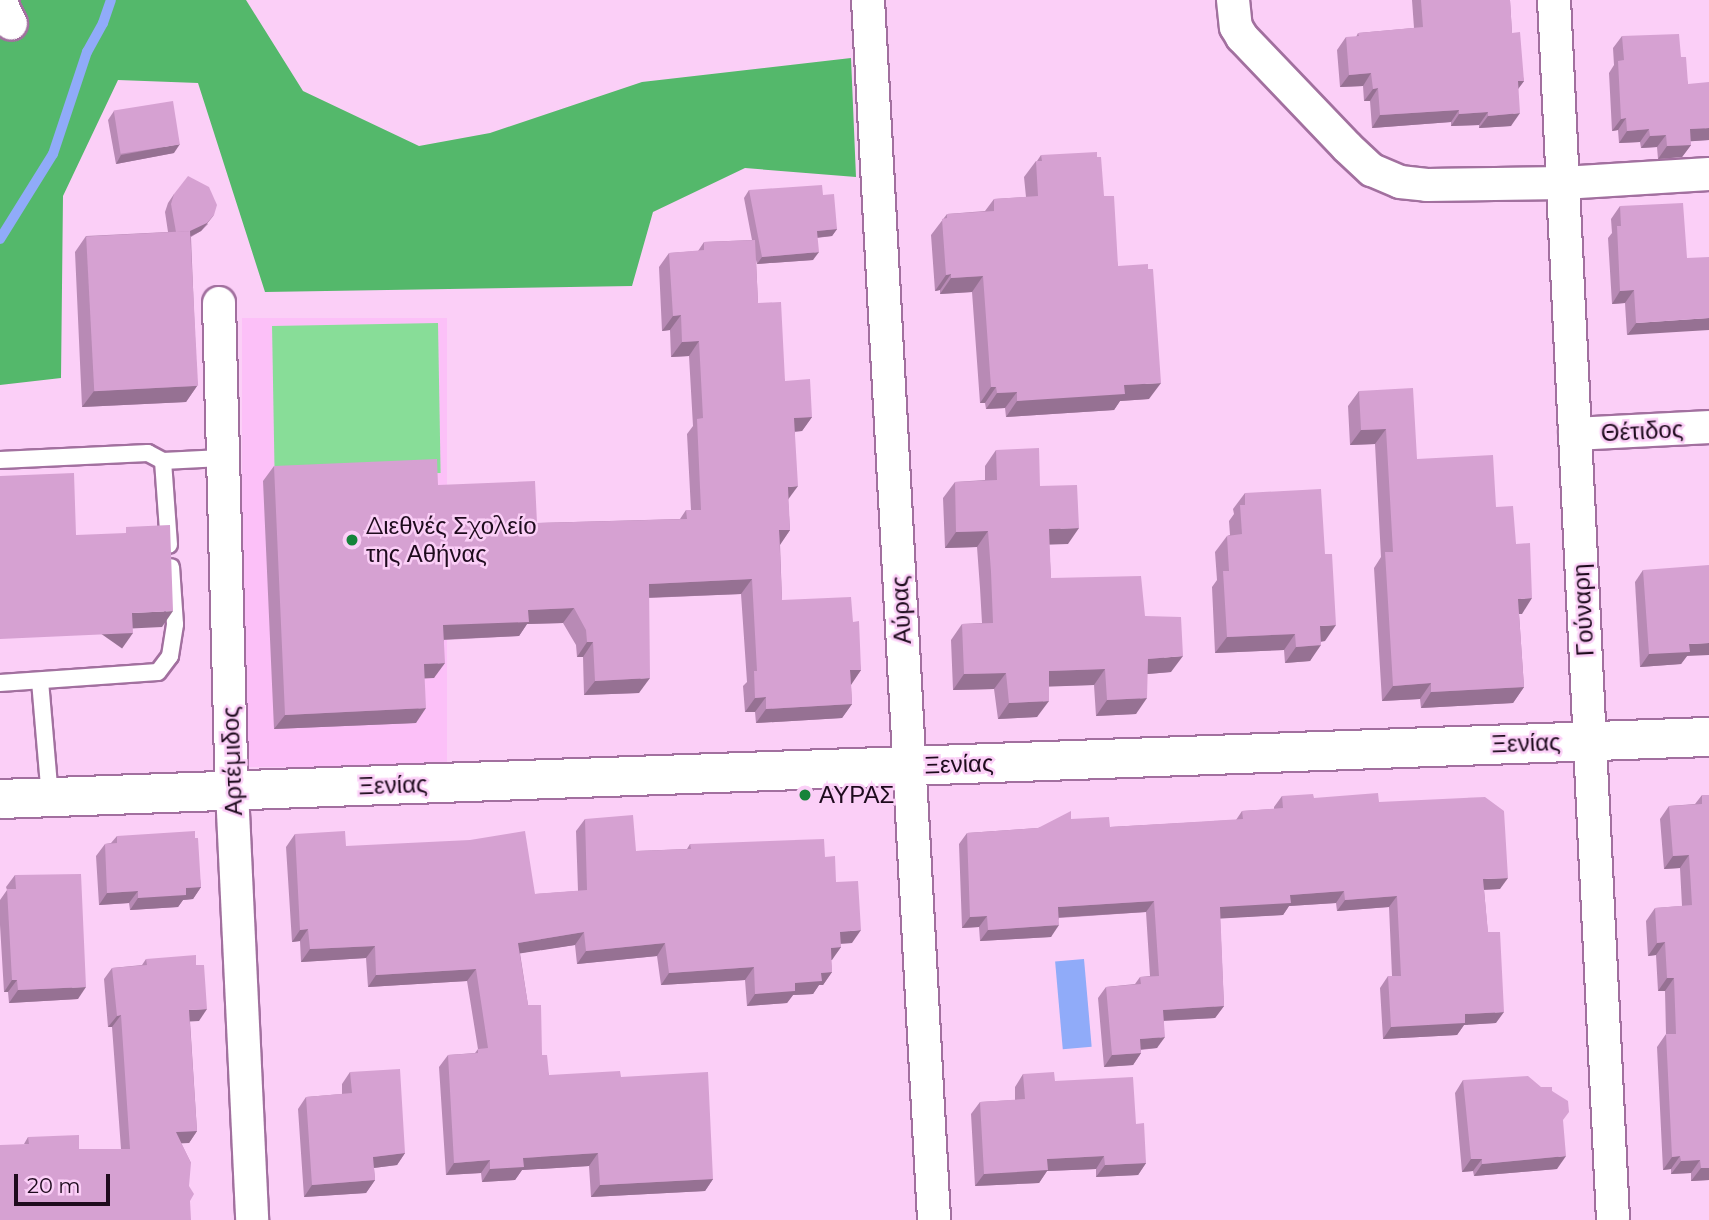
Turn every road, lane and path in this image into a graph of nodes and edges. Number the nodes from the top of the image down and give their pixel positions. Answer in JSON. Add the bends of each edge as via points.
{"nodes":[{"id":1,"x":868,"y":0,"type":"edge"},
{"id":2,"x":1233,"y":0,"type":"edge"},
{"id":3,"x":1554,"y":0,"type":"edge"},
{"id":4,"x":1709,"y":174,"type":"edge"},
{"id":5,"x":1563,"y":183,"type":"junction"},
{"id":6,"x":219,"y":303,"type":"dead end"},
{"id":7,"x":1709,"y":427,"type":"edge"},
{"id":8,"x":1575,"y":434,"type":"junction"},
{"id":9,"x":222,"y":458,"type":"junction"},
{"id":10,"x":0,"y":460,"type":"edge"},
{"id":11,"x":163,"y":461,"type":"junction"},
{"id":12,"x":40,"y":681,"type":"junction"},
{"id":13,"x":0,"y":683,"type":"edge"},
{"id":14,"x":1709,"y":737,"type":"edge"},
{"id":15,"x":1590,"y":741,"type":"junction"},
{"id":16,"x":910,"y":766,"type":"junction"},
{"id":17,"x":232,"y":791,"type":"junction"},
{"id":18,"x":50,"y":798,"type":"junction"},
{"id":19,"x":0,"y":799,"type":"edge"},
{"id":20,"x":252,"y":1220,"type":"edge"},
{"id":21,"x":934,"y":1220,"type":"edge"},
{"id":22,"x":1613,"y":1220,"type":"edge"}],
"edges":[{"from":1,"to":16,"type":"street","name":"Αύρας"},
{"from":2,"to":5,"type":"street","via":[[1242,37],[1372,170],[1427,185]]},
{"from":3,"to":5,"type":"street","name":"Γούναρη"},
{"from":4,"to":5,"type":"street"},
{"from":5,"to":8,"type":"street","name":"Γούναρη"},
{"from":6,"to":9,"type":"street","name":"Αρτέμιδος"},
{"from":7,"to":8,"type":"street","name":"Θέτιδος"},
{"from":8,"to":15,"type":"street","name":"Γούναρη"},
{"from":9,"to":11,"type":"lane"},
{"from":9,"to":17,"type":"street","name":"Αρτέμιδος"},
{"from":10,"to":11,"type":"lane","via":[[148,453]]},
{"from":11,"to":12,"type":"lane","via":[[175,624],[170,656],[158,672]]},
{"from":12,"to":13,"type":"lane"},
{"from":12,"to":18,"type":"lane"},
{"from":14,"to":15,"type":"street","name":"Ξενίας"},
{"from":15,"to":16,"type":"street","name":"Ξενίας"},
{"from":15,"to":22,"type":"street","name":"Γούναρη"},
{"from":16,"to":17,"type":"street","name":"Ξενίας"},
{"from":16,"to":21,"type":"street","name":"Αύρας"},
{"from":17,"to":18,"type":"street","name":"Ξενίας"},
{"from":17,"to":20,"type":"street","name":"Αρτέμιδος"},
{"from":18,"to":19,"type":"street","name":"Ξενίας"}]}
